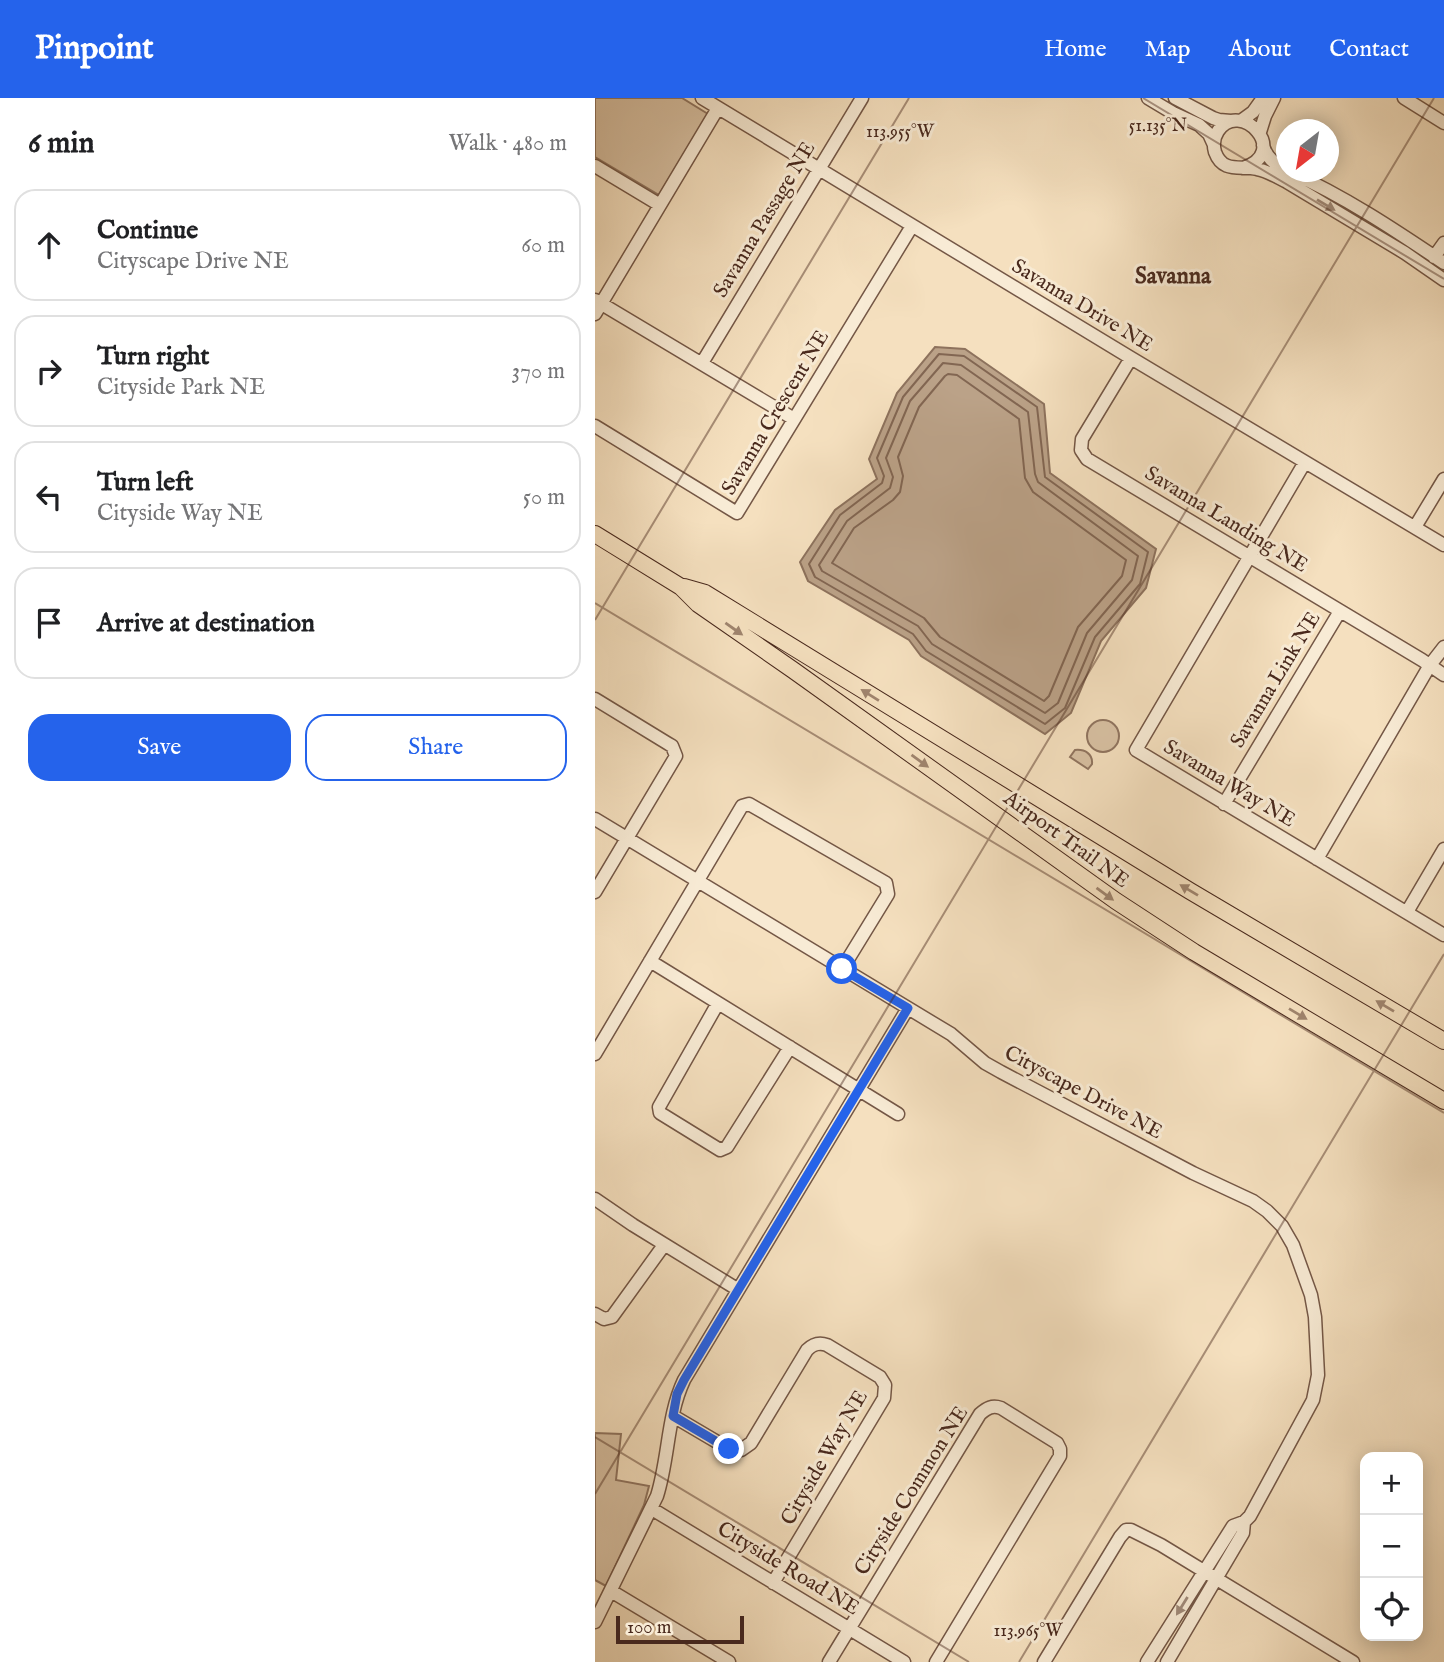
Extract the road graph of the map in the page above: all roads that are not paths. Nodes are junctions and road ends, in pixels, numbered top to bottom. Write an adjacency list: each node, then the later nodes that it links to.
1 (702, 98): 8 (street, Savanna Drive NE)
2 (862, 98): 15 (street, Savanna Passage NE)
3 (1148, 98): 12 (street)
4 (1175, 98): 9 (street)
5 (1262, 98): 9 (street)
6 (1274, 98): 11 (street)
7 (1409, 99): 10 (street)
8 (718, 108): 15 (street, Savanna Drive NE); 18 (street)
9 (1237, 120): 11 (street); 12 (street)
10 (1444, 122)
11 (1262, 139): 13 (street); 16 (street)
12 (1214, 145): 16 (street)
13 (1276, 163)
14 (595, 166): 18 (street)
15 (818, 169): 19 (street, Savanna Drive NE); 25 (street, Savanna Passage NE)
16 (1243, 169): 22 (street, one-way to 22)
17 (1310, 182): 21 (street)
18 (660, 205): 23 (street)
19 (912, 226): 24 (street, Savanna Drive NE); 26 (street, Savanna Crescent NE)
20 (1444, 243): 21 (street)
21 (1439, 260)
22 (1444, 280)
23 (597, 306): 25 (street)
24 (1131, 358): 28 (street, Savanna Drive NE); 33 (street, Savanna Landing NE)
25 (702, 363): 26 (street)
26 (794, 419): 27 (street, Savanna Crescent NE)
27 (595, 426)
28 (1305, 462): 30 (street, Savanna Drive NE); 33 (street, Savanna Way NE)
29 (1444, 479): 30 (street)
30 (1415, 527): 32 (street, Savanna Drive NE)
31 (595, 534): 34 (main road, Airport Trail NE)
32 (1444, 545)
33 (1250, 557): 35 (street, Savanna Landing NE); 40 (street, Savanna Way NE)
34 (681, 587): 53 (main road, Airport Trail NE, one-way to 34); 57 (main road, Airport Trail NE, one-way to 57)
35 (1339, 611): 37 (street, Savanna Landing NE); 40 (street, Savanna Link NE)
36 (1444, 647): 37 (street)
37 (1430, 665): 38 (street, Savanna Landing NE); 44 (street)
38 (1444, 675)
39 (595, 698): 42 (street)
40 (1224, 804): 44 (street, Savanna Way NE)
41 (595, 820): 42 (street, Cityscape Drive NE)
42 (627, 838): 45 (street, Cityscape Drive NE); 46 (street)
43 (1444, 849): 47 (street)
44 (1317, 859): 47 (street, Savanna Way NE)
45 (698, 881): 49 (street); 50 (street, Cityscape Drive NE); 50 (street)
46 (595, 892)
47 (1407, 912): 48 (street, Savanna Way NE)
48 (1444, 935)
49 (650, 961): 51 (street); 55 (street)
50 (842, 969): 52 (street, Cityscape Drive NE)
51 (718, 1003): 54 (street); 54 (street)
52 (908, 1008): 56 (street); 65 (street, Cityscape Drive NE)
53 (1444, 1041)
54 (790, 1047): 56 (street)
55 (595, 1054)
56 (859, 1089): 58 (street); 61 (street)
57 (1444, 1100)
58 (898, 1114)
59 (595, 1199): 60 (street)
60 (664, 1245): 61 (street); 62 (street)
61 (737, 1289): 63 (street)
62 (595, 1314)
63 (673, 1416): 64 (street); 68 (street, Cityside Way NE)
64 (652, 1509): 68 (street, Cityside Road NE); 69 (street)
65 (1244, 1522): 66 (street, Cityscape Drive NE); 67 (street, Cityscape Drive NE)
66 (1204, 1571): 67 (street); 76 (street); 77 (street, Cityscape Drive NE, one-way to 77)
67 (1216, 1578): 78 (street, Cityscape Drive NE); 79 (street)
68 (773, 1583): 71 (street, Cityside Road NE)
69 (611, 1591): 70 (street); 72 (street)
70 (595, 1622)
71 (850, 1630): 73 (street); 74 (street, Cityside Road NE); 75 (street, Cityside Common NE)
72 (729, 1662)
73 (829, 1662)
74 (904, 1662)
75 (936, 1662)
76 (1044, 1662)
77 (1147, 1662)
78 (1167, 1662)
79 (1353, 1662)

